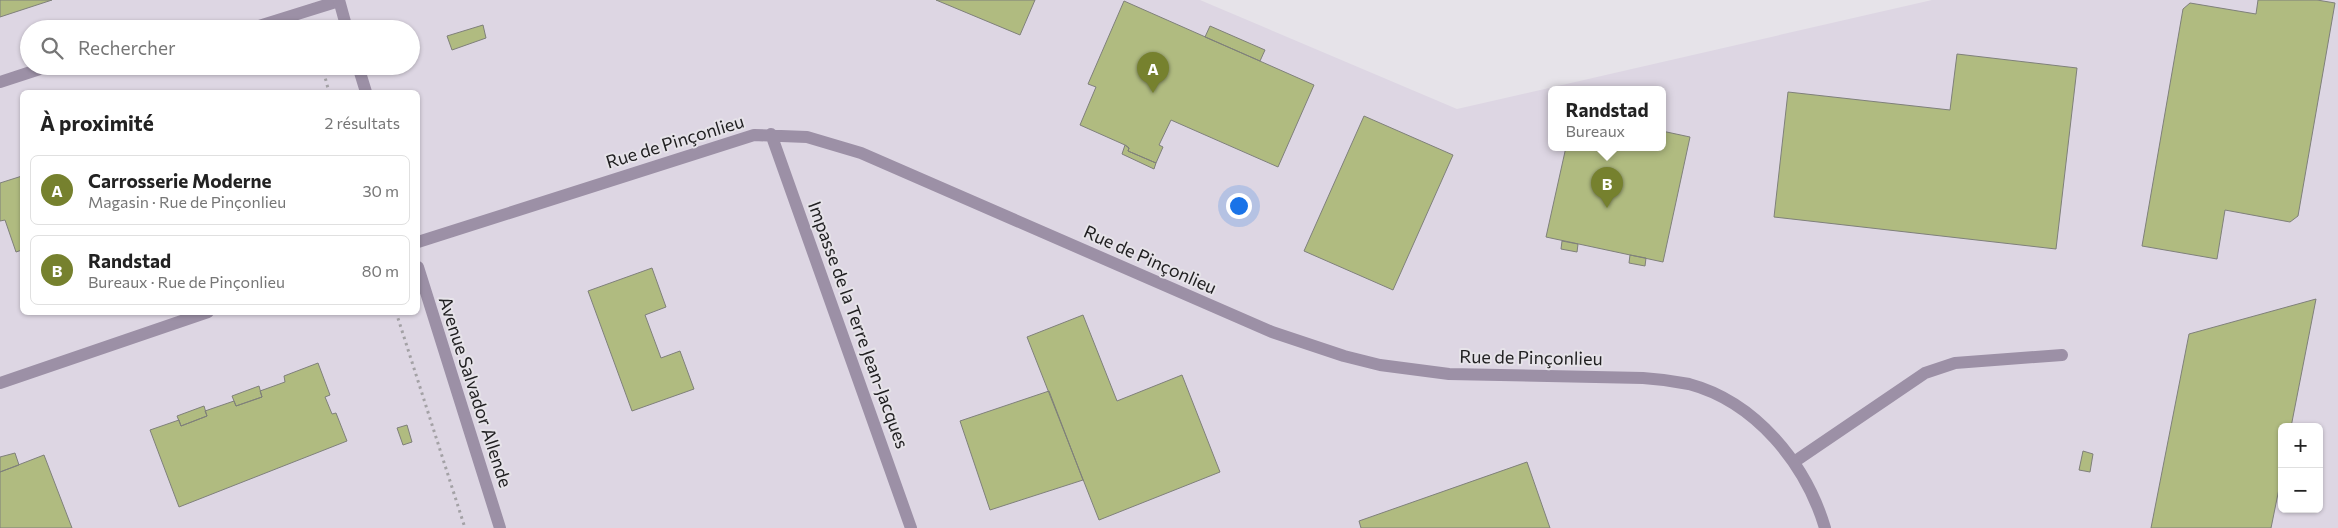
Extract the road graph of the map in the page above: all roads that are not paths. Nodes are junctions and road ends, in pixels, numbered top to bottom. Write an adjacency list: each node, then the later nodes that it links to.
1 (339, 1): 2 (street); 3 (street)
2 (278, 20)
3 (344, 20)
4 (21, 75): 6 (street)
5 (361, 75): 7 (street)
6 (0, 82)
7 (365, 90)
8 (771, 134): 9 (street, Rue de Pinçonlieu); 14 (street, Rue de Pinçonlieu); 16 (street, Impasse de la Terre Jean-Jacques)
9 (420, 241)
10 (420, 273): 15 (street, Avenue Salvador Allende)
11 (199, 315): 13 (street)
12 (2062, 354): 14 (street)
13 (0, 383)
14 (1794, 462): 17 (street, Rue de Pinçonlieu)
15 (500, 528)
16 (911, 528)
17 (1825, 528)

